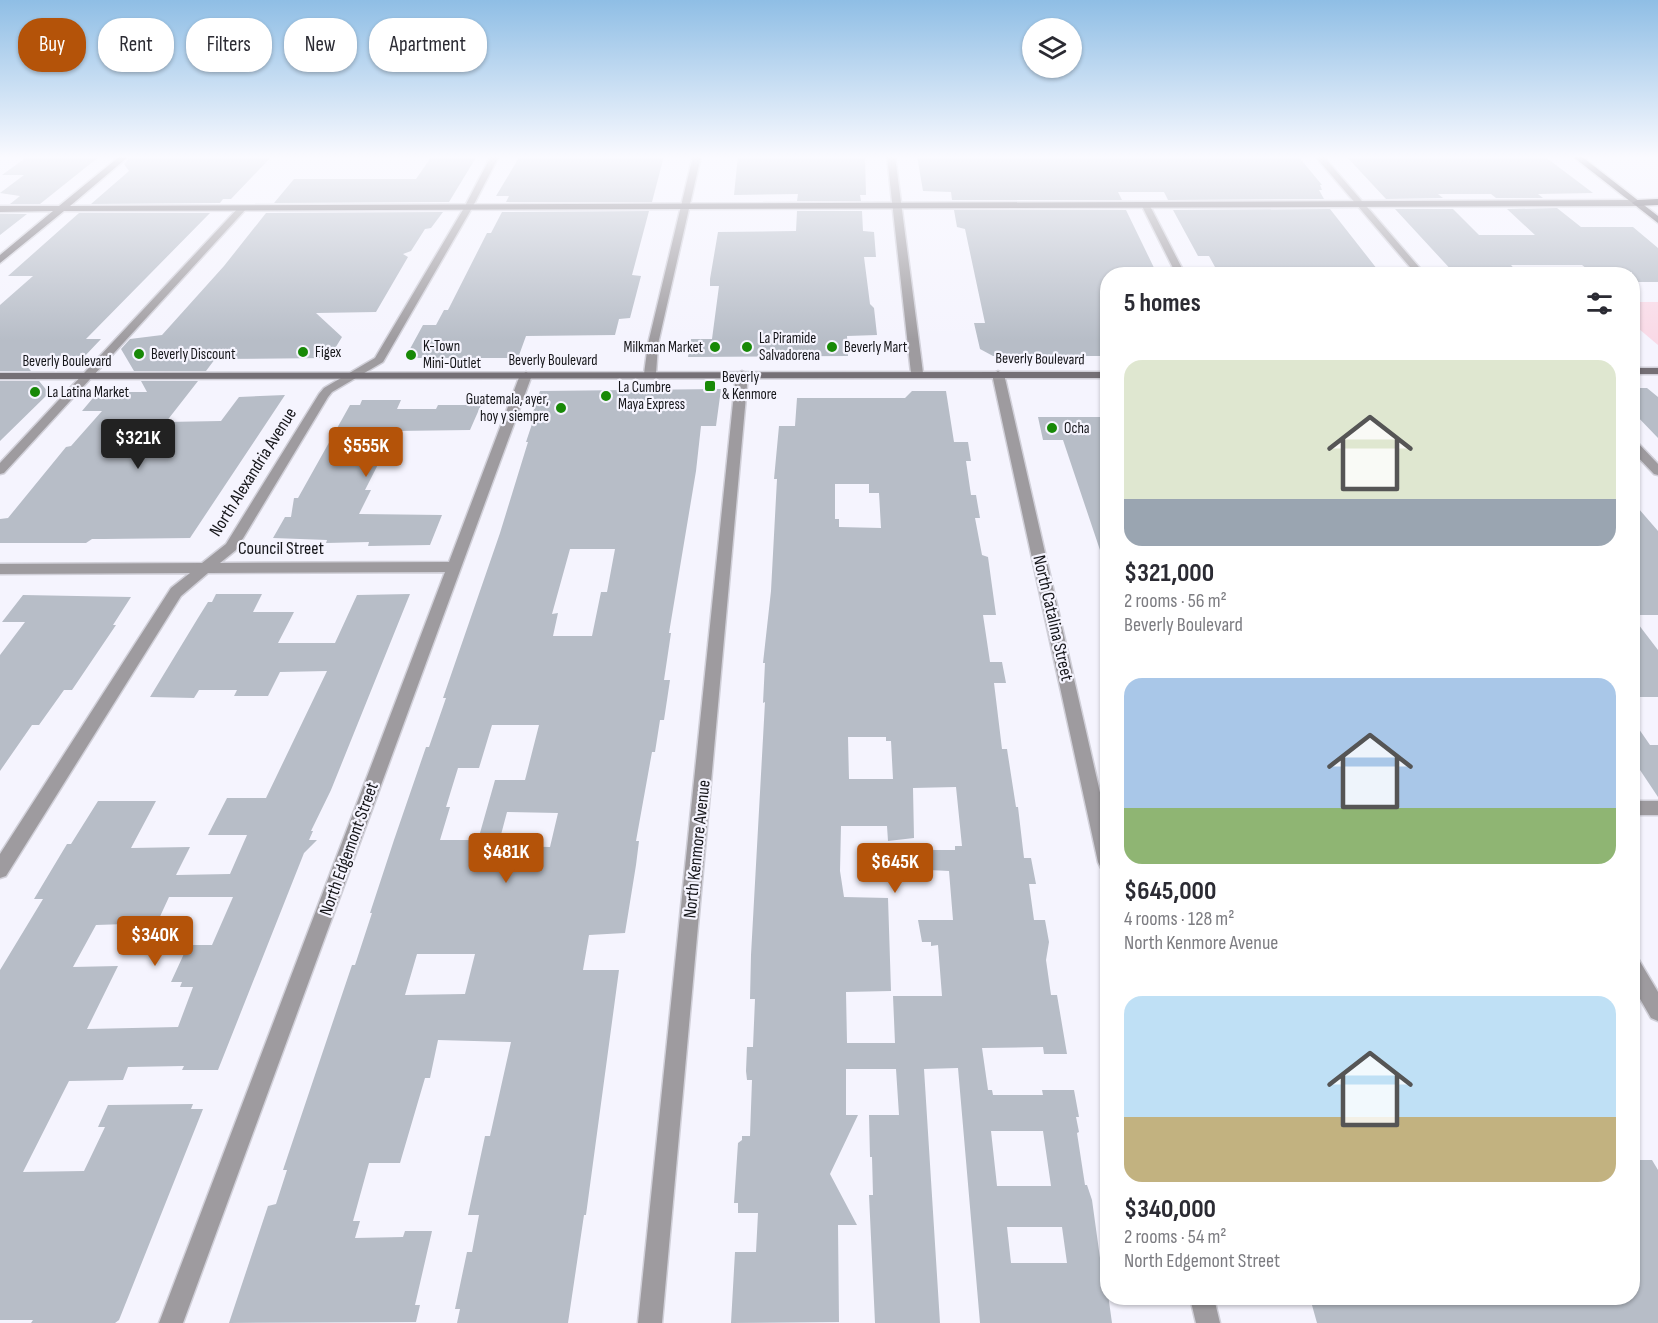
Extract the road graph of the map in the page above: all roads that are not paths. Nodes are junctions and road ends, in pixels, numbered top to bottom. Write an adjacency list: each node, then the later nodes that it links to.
1 (51, 218): 8 (street)
2 (234, 218): 21 (street)
3 (462, 218): 17 (street, North Alexandria Avenue)
4 (684, 218): 14 (street)
5 (899, 218): 13 (street)
6 (1152, 218): 9 (street)
7 (1371, 218): 10 (street)
8 (0, 260)
9 (1177, 267)
10 (1415, 267)
11 (1640, 371): 12 (street)
12 (1658, 371)
13 (917, 373): 15 (street, Beverly Boulevard); 16 (street, Beverly Boulevard)
14 (650, 374): 15 (street, Beverly Boulevard); 18 (street, Beverly Boulevard)
15 (742, 374): 36 (street, North Kenmore Avenue)
16 (998, 374): 19 (street, Beverly Boulevard); 28 (street, North Catalina Street)
17 (354, 375): 18 (street, Beverly Boulevard); 21 (street, Beverly Boulevard); 26 (street, North Alexandria Avenue)
18 (526, 375): 25 (street, North Edgemont Street)
19 (1100, 375)
20 (0, 376): 21 (street, Beverly Boulevard)
21 (86, 376): 23 (street)
22 (1640, 452): 24 (street)
23 (0, 470)
24 (1658, 471)
25 (454, 567): 26 (street, Council Street); 35 (street, North Edgemont Street)
26 (209, 568): 27 (street, Council Street); 31 (street, North Alexandria Avenue)
27 (0, 569)
28 (1100, 805)
29 (1640, 808): 30 (street)
30 (1658, 808)
31 (0, 870)
32 (1640, 980): 33 (street)
33 (1658, 1011)
34 (1204, 1305): 37 (street)
35 (171, 1323)
36 (650, 1323)
37 (1208, 1323)

